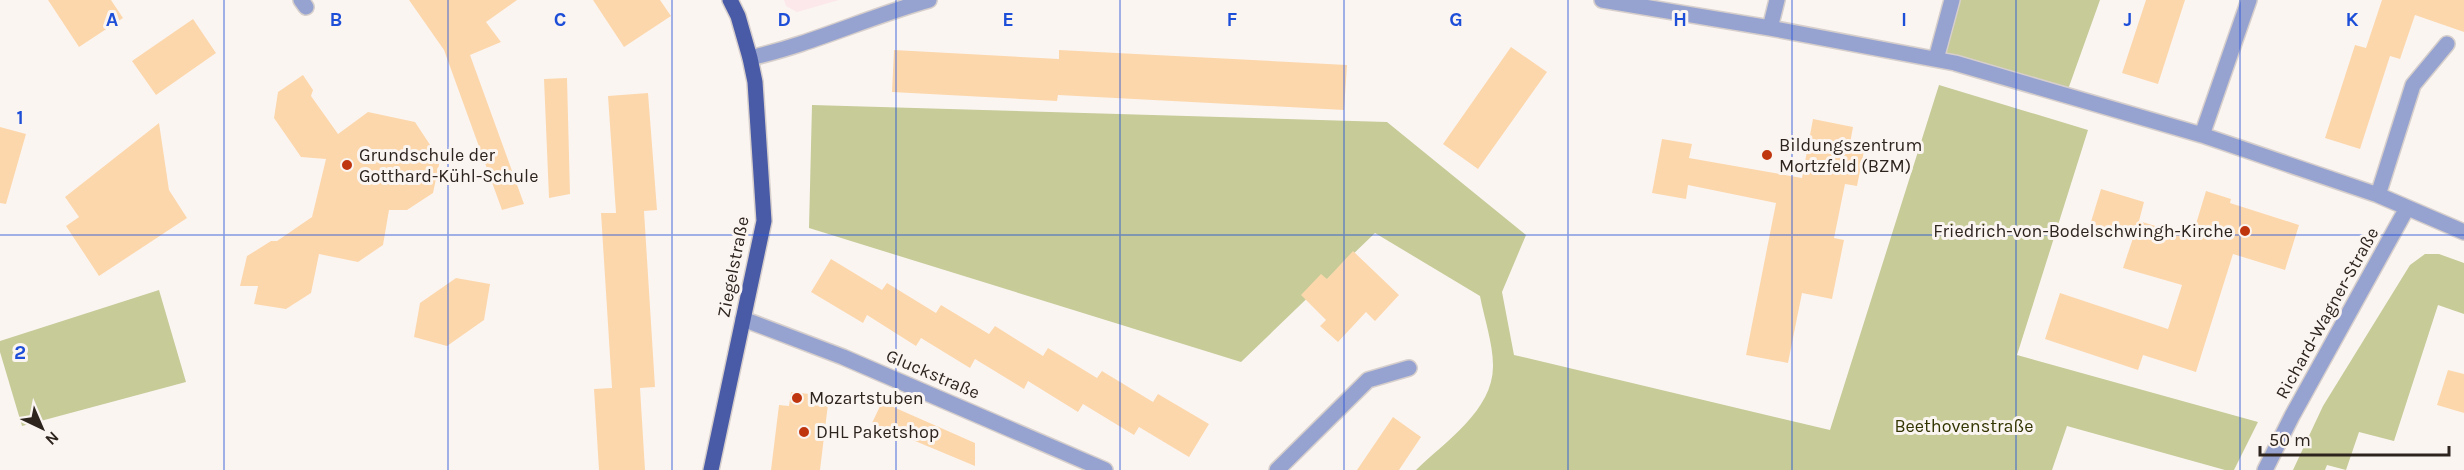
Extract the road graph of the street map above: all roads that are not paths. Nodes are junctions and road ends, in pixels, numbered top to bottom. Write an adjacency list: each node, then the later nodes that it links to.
1 (730, 0): 10 (main road, Ziegelstraße)
2 (929, 0): 10 (street)
3 (1602, 0): 7 (street)
4 (1778, 0): 8 (street)
5 (1952, 0): 11 (street)
6 (2249, 0): 12 (street)
7 (1642, 3): 8 (street)
8 (1770, 28): 11 (street)
9 (2447, 44): 13 (street)
10 (750, 58): 16 (main road, Ziegelstraße)
11 (1936, 59): 12 (street)
12 (2202, 135): 13 (street)
13 (2378, 195): 14 (street)
14 (2407, 208): 15 (street); 21 (street, Richard-Wagner-Straße)
15 (2464, 232)
16 (743, 319): 18 (main road, Ziegelstraße); 19 (street, Gluckstraße)
17 (1409, 368): 20 (street)
18 (711, 470)
19 (1105, 470)
20 (1277, 470)
21 (2265, 470)

